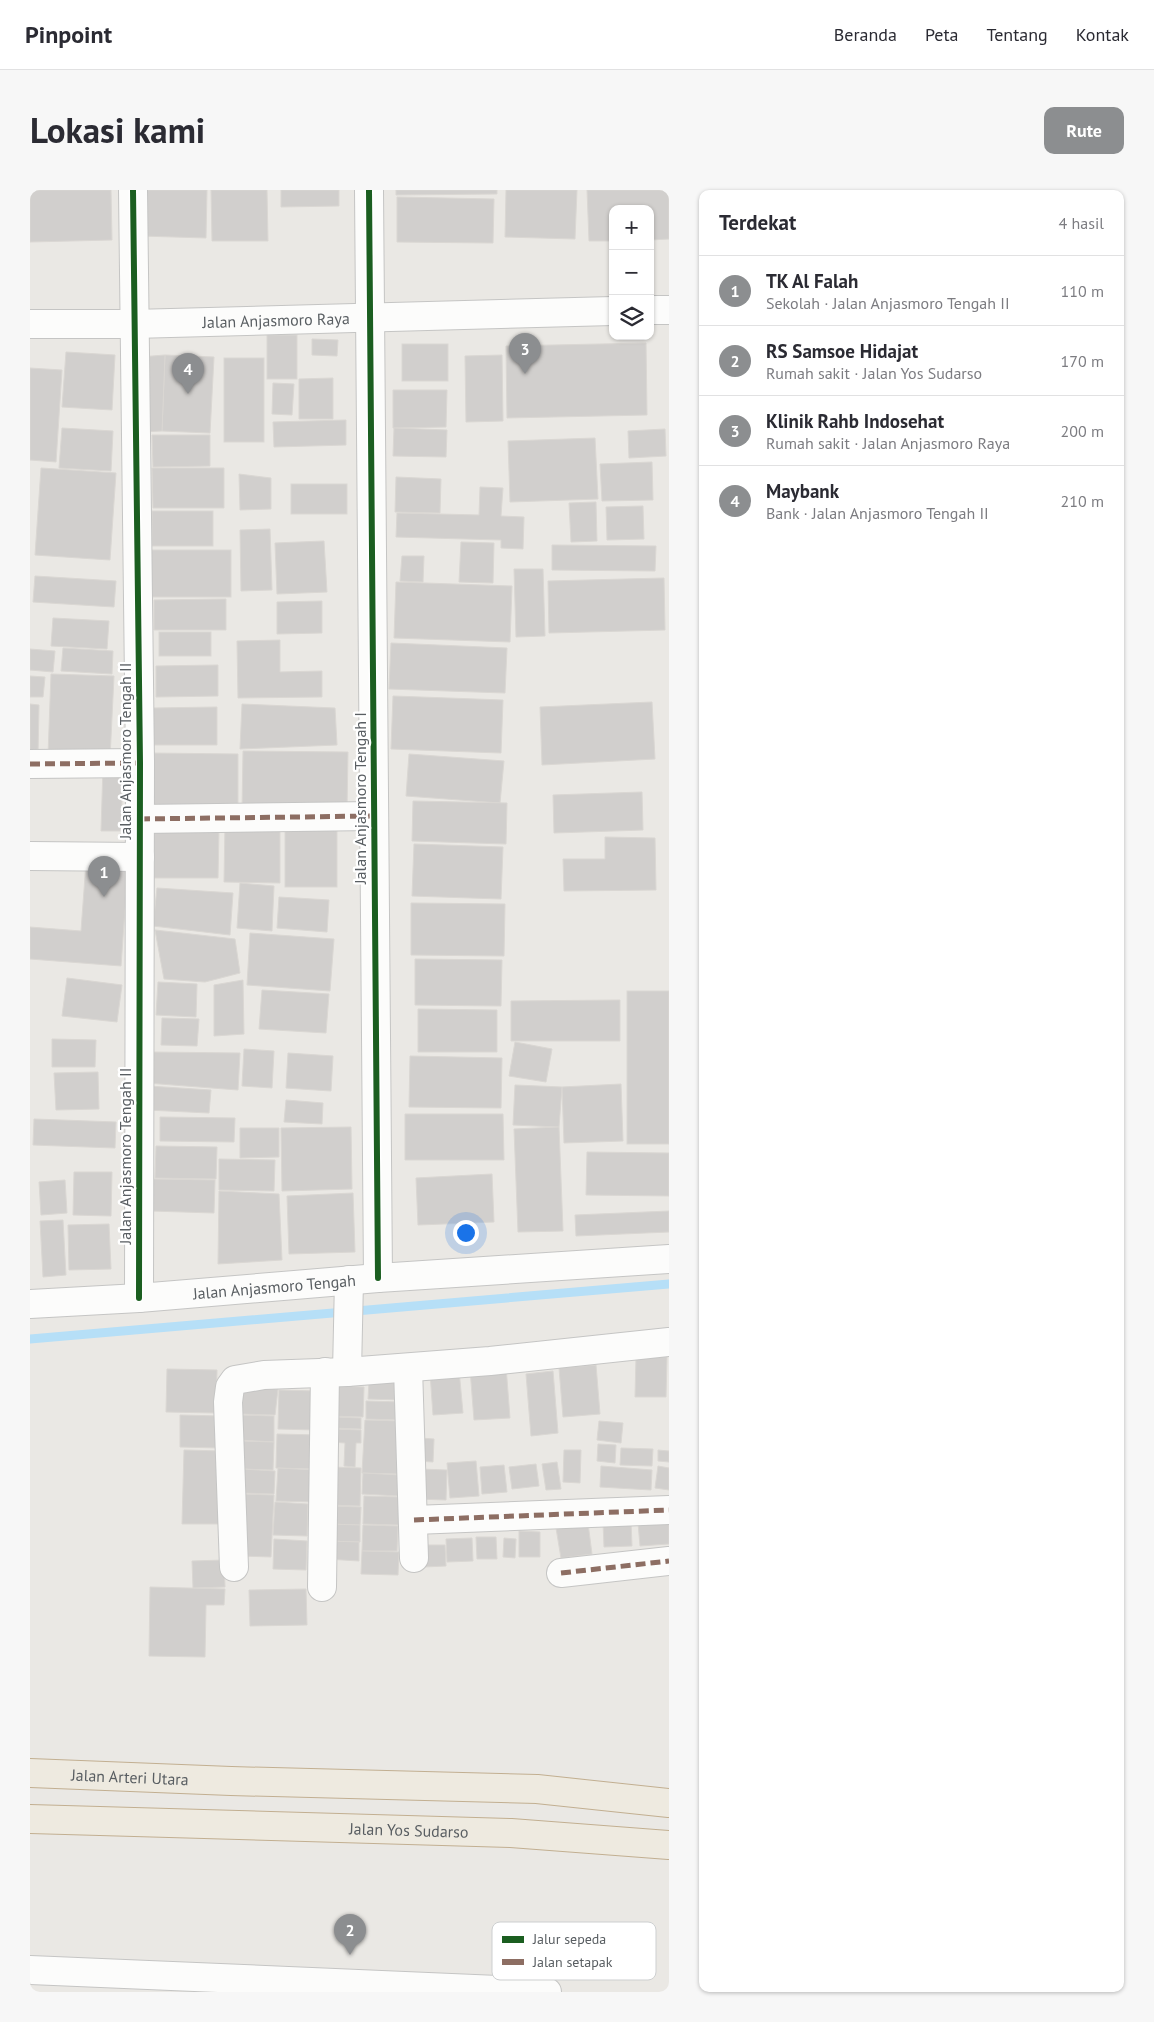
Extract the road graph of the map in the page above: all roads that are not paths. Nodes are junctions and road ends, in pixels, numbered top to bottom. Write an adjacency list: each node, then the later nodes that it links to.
1 (133, 190): 8 (street, Jalan Anjasmoro Tengah II)
2 (369, 190): 6 (street, Jalan Anjasmoro Tengah I)
3 (654, 310): 4 (street)
4 (669, 310)
5 (609, 311): 6 (street, Jalan Anjasmoro Raya)
6 (370, 318): 8 (street, Jalan Anjasmoro Raya); 11 (street, Jalan Anjasmoro Tengah I)
7 (30, 324): 8 (street, Jalan Anjasmoro Raya)
8 (133, 324): 9 (street, Jalan Anjasmoro Tengah II)
9 (140, 763): 10 (street); 12 (street, Jalan Anjasmoro Tengah II)
10 (30, 764)
11 (374, 816): 12 (street); 16 (street, Jalan Anjasmoro Tengah I)
12 (140, 819): 14 (street, Jalan Anjasmoro Tengah II)
13 (30, 856): 14 (street)
14 (140, 857): 18 (street, Jalan Anjasmoro Tengah II)
15 (669, 1259): 16 (street, Jalan Anjasmoro Tengah)
16 (378, 1278): 17 (street, Jalan Anjasmoro Tengah)
17 (349, 1280): 18 (street, Jalan Anjasmoro Tengah); 22 (street)
18 (139, 1298): 19 (street, Jalan Anjasmoro Tengah)
19 (30, 1304)
20 (669, 1342): 21 (street)
21 (408, 1368): 22 (street); 24 (street)
22 (336, 1372): 27 (street); 29 (street)
23 (669, 1510): 24 (street)
24 (414, 1520): 25 (street)
25 (414, 1558)
26 (669, 1561): 28 (street)
27 (234, 1567)
28 (561, 1573)
29 (322, 1587)
30 (30, 1773): 31 (highway, Jalan Arteri Utara)
31 (669, 1803)
32 (30, 1818): 33 (highway, Jalan Yos Sudarso)
33 (669, 1845)
34 (30, 1970): 35 (street)
35 (206, 1985): 36 (street)
36 (314, 1987): 37 (street)
37 (547, 1992)

